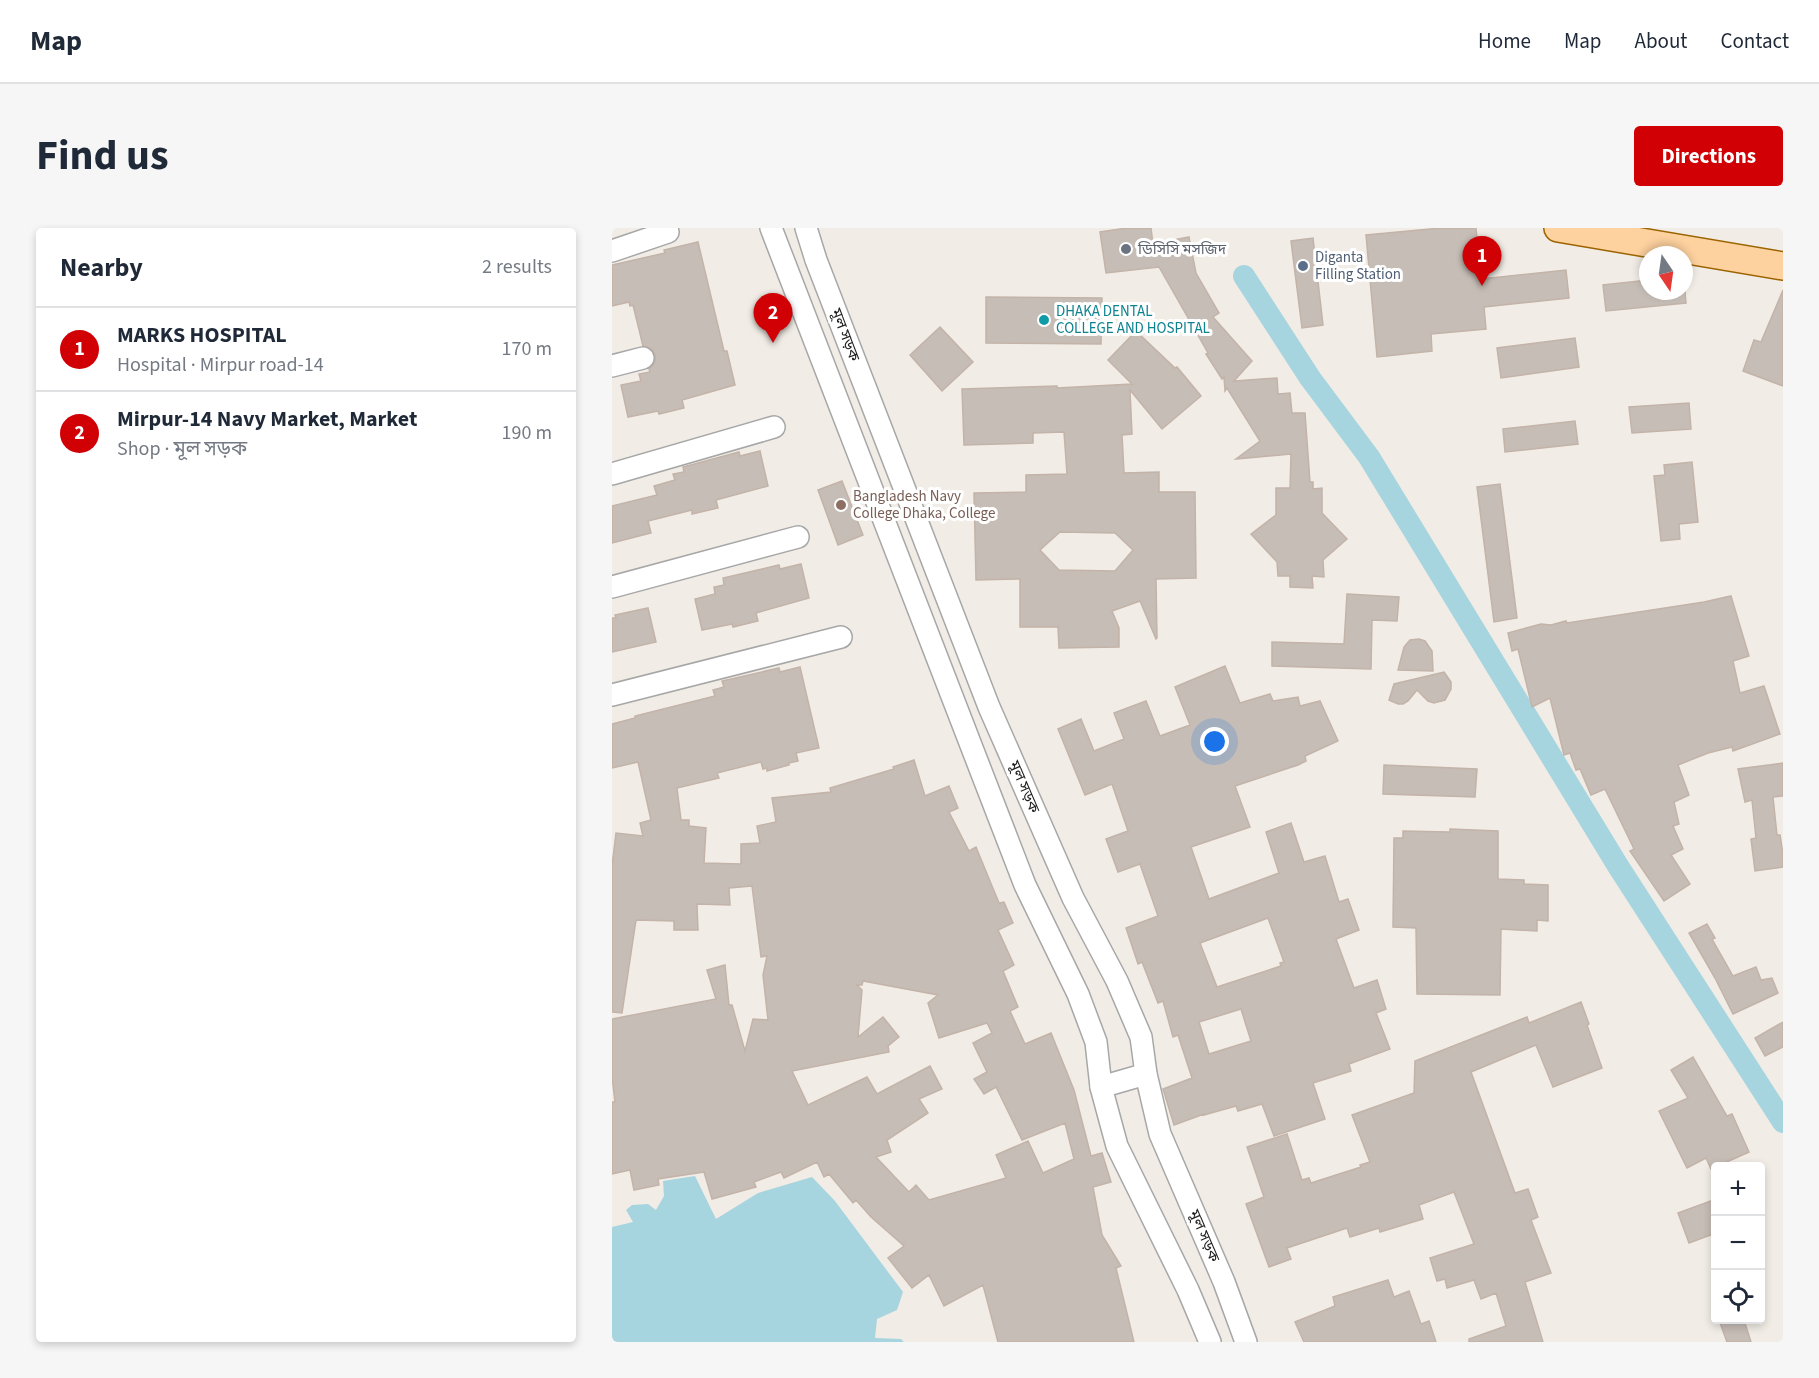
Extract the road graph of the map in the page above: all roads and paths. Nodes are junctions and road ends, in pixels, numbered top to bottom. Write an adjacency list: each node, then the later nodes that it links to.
1 (771, 228): 16 (street, মূল সড়ক)
2 (806, 228): 15 (street, মূল সড়ক)
3 (1558, 228): 6 (main road)
4 (662, 234): 5 (street)
5 (618, 249)
6 (1783, 266)
7 (638, 359): 8 (street)
8 (612, 366)
9 (774, 427): 10 (street)
10 (612, 474)
11 (793, 538): 12 (street)
12 (612, 587)
13 (840, 637): 14 (street)
14 (612, 695)
15 (1146, 1074): 16 (street); 18 (street, মূল সড়ক)
16 (1101, 1087): 17 (street, মূল সড়ক)
17 (1210, 1342)
18 (1245, 1342)

